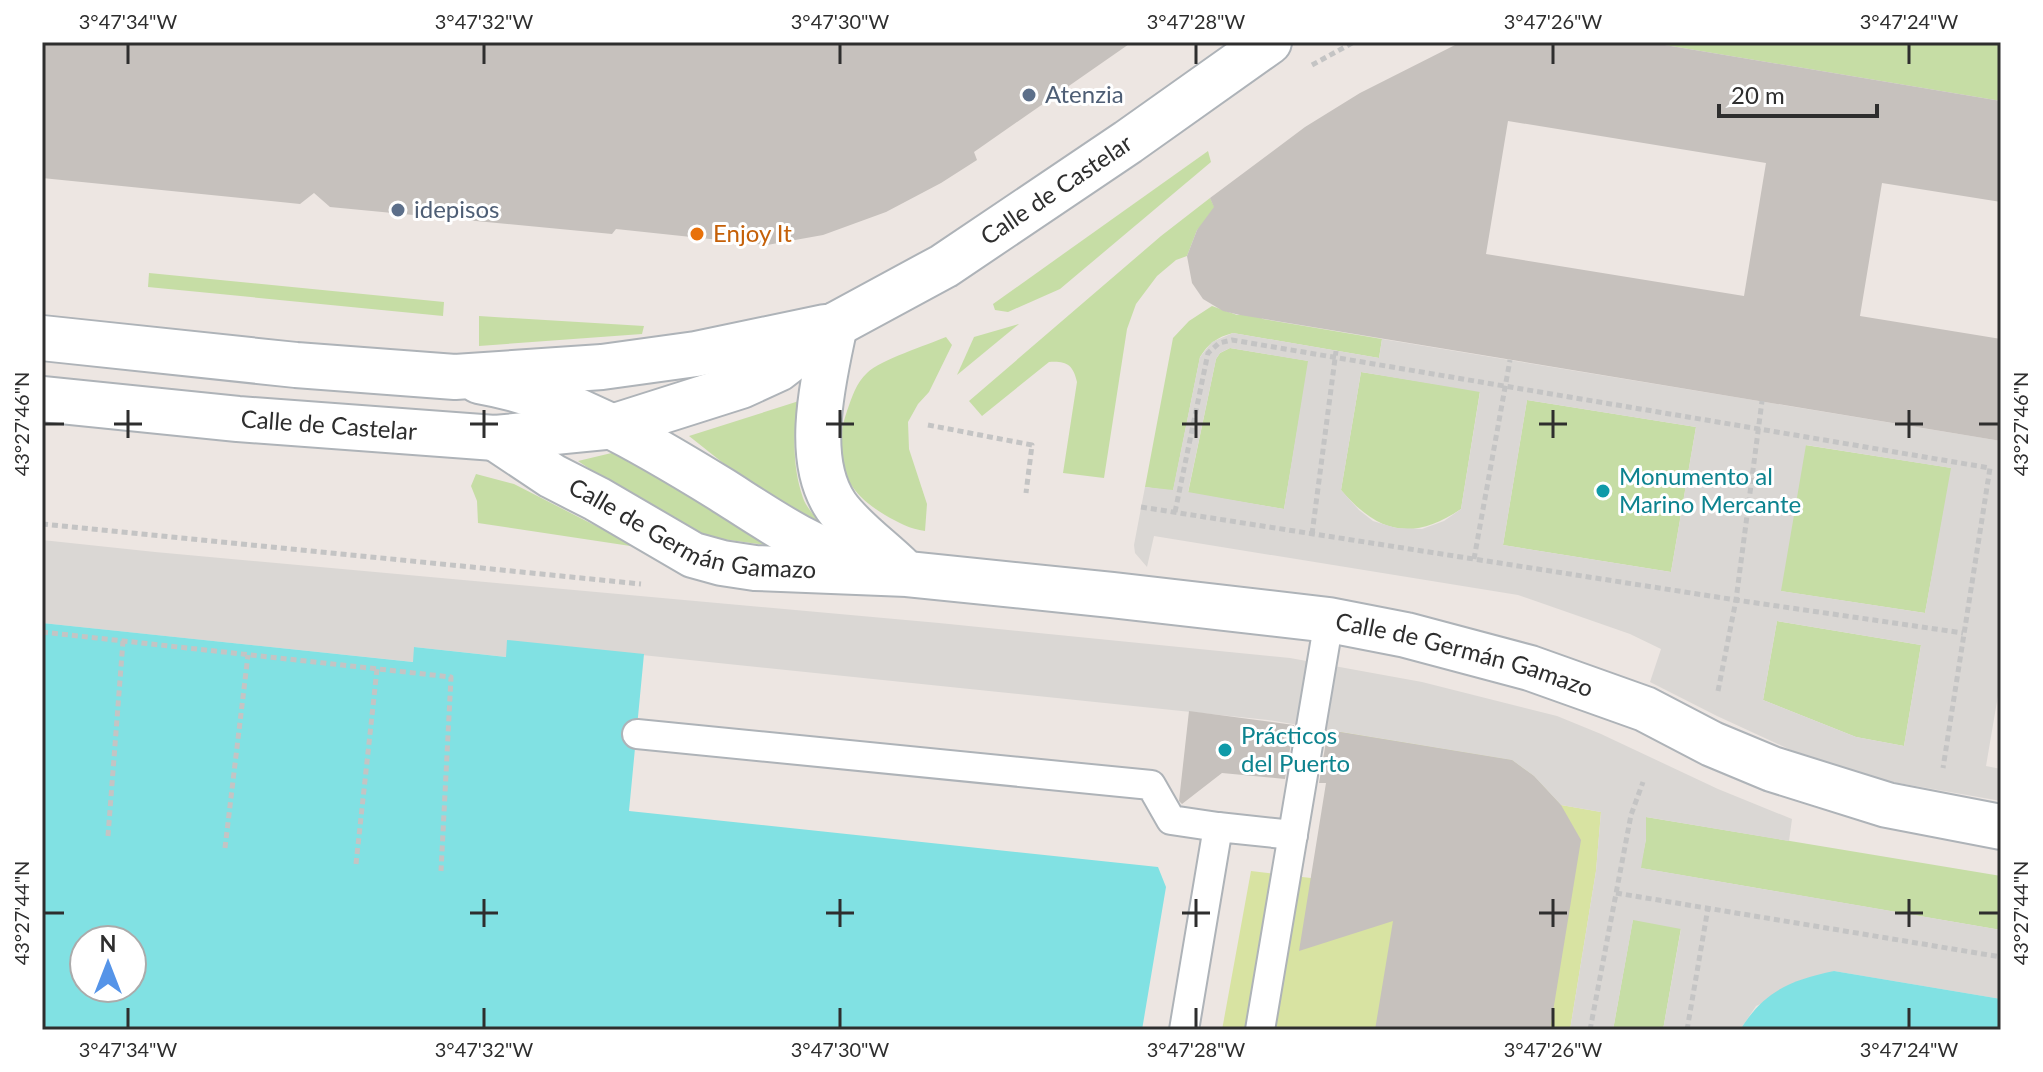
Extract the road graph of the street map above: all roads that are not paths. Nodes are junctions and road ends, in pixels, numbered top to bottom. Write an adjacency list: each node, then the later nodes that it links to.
1 (1269, 42): 2 (street, Calle de Castelar)
2 (835, 325): 4 (street, Calle de Castelar); 6 (street, Calle de Castelar); 8 (street)
3 (42, 338): 4 (street, Calle de Castelar)
4 (455, 377): 6 (street, Calle de Castelar)
5 (42, 399): 7 (street, Calle de Castelar)
6 (615, 426): 7 (street, Calle de Castelar); 8 (street, Calle de Germán Gamazo)
7 (495, 438): 8 (street, Calle de Germán Gamazo)
8 (907, 574): 9 (street, Calle de Germán Gamazo)
9 (1329, 620): 12 (street, Calle de Germán Gamazo); 13 (lane)
10 (637, 734): 11 (lane)
11 (1218, 827): 13 (lane); 14 (lane)
12 (2001, 827)
13 (1293, 835): 15 (lane)
14 (1184, 1030)
15 (1260, 1030)

